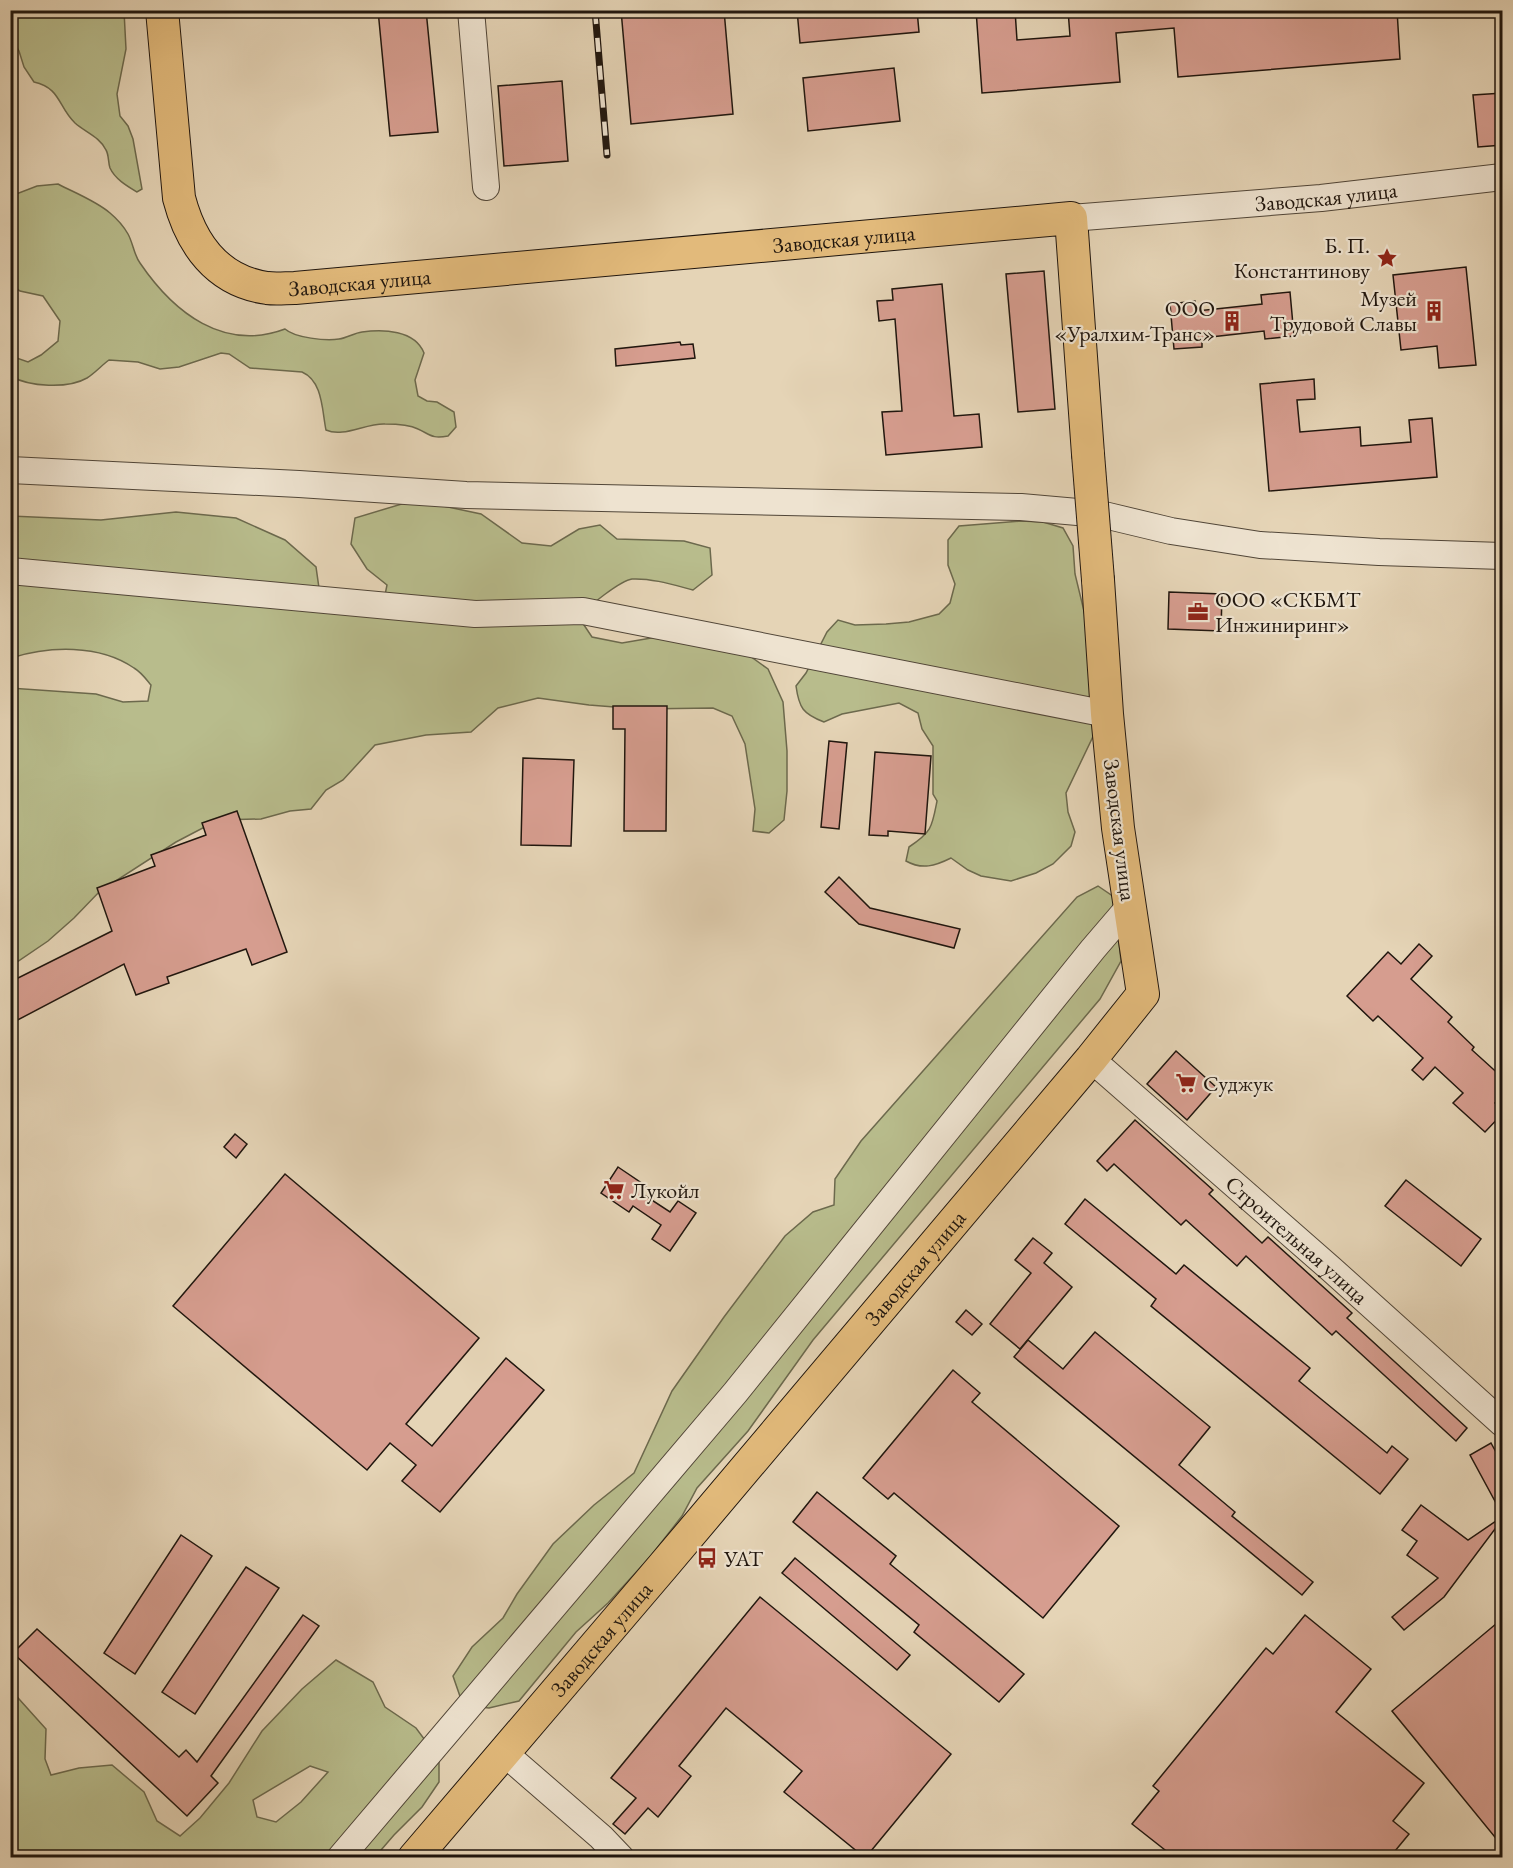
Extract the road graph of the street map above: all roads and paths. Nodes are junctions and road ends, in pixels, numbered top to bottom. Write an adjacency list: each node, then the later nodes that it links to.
1 (162, 10): 5 (main road, Заводская улица)
2 (471, 10): 4 (street)
3 (1503, 177): 5 (street, Заводская улица)
4 (486, 187)
5 (1071, 218): 13 (main road, Заводская улица, bridge)
6 (10, 456): 7 (street)
7 (93, 460): 9 (street); 10 (street)
8 (10, 470): 10 (street)
9 (451, 476)
10 (299, 484): 11 (street)
11 (1503, 556)
12 (10, 571): 13 (street)
13 (1107, 714): 14 (main road, Заводская улица)
14 (1129, 907): 15 (main road, Заводская улица); 18 (street)
15 (1091, 1059): 16 (street, Строительная улица); 17 (main road, Заводская улица)
16 (1503, 1423)
17 (504, 1752): 19 (main road, Заводская улица); 20 (street)
18 (340, 1857)
19 (414, 1857)
20 (621, 1857)

